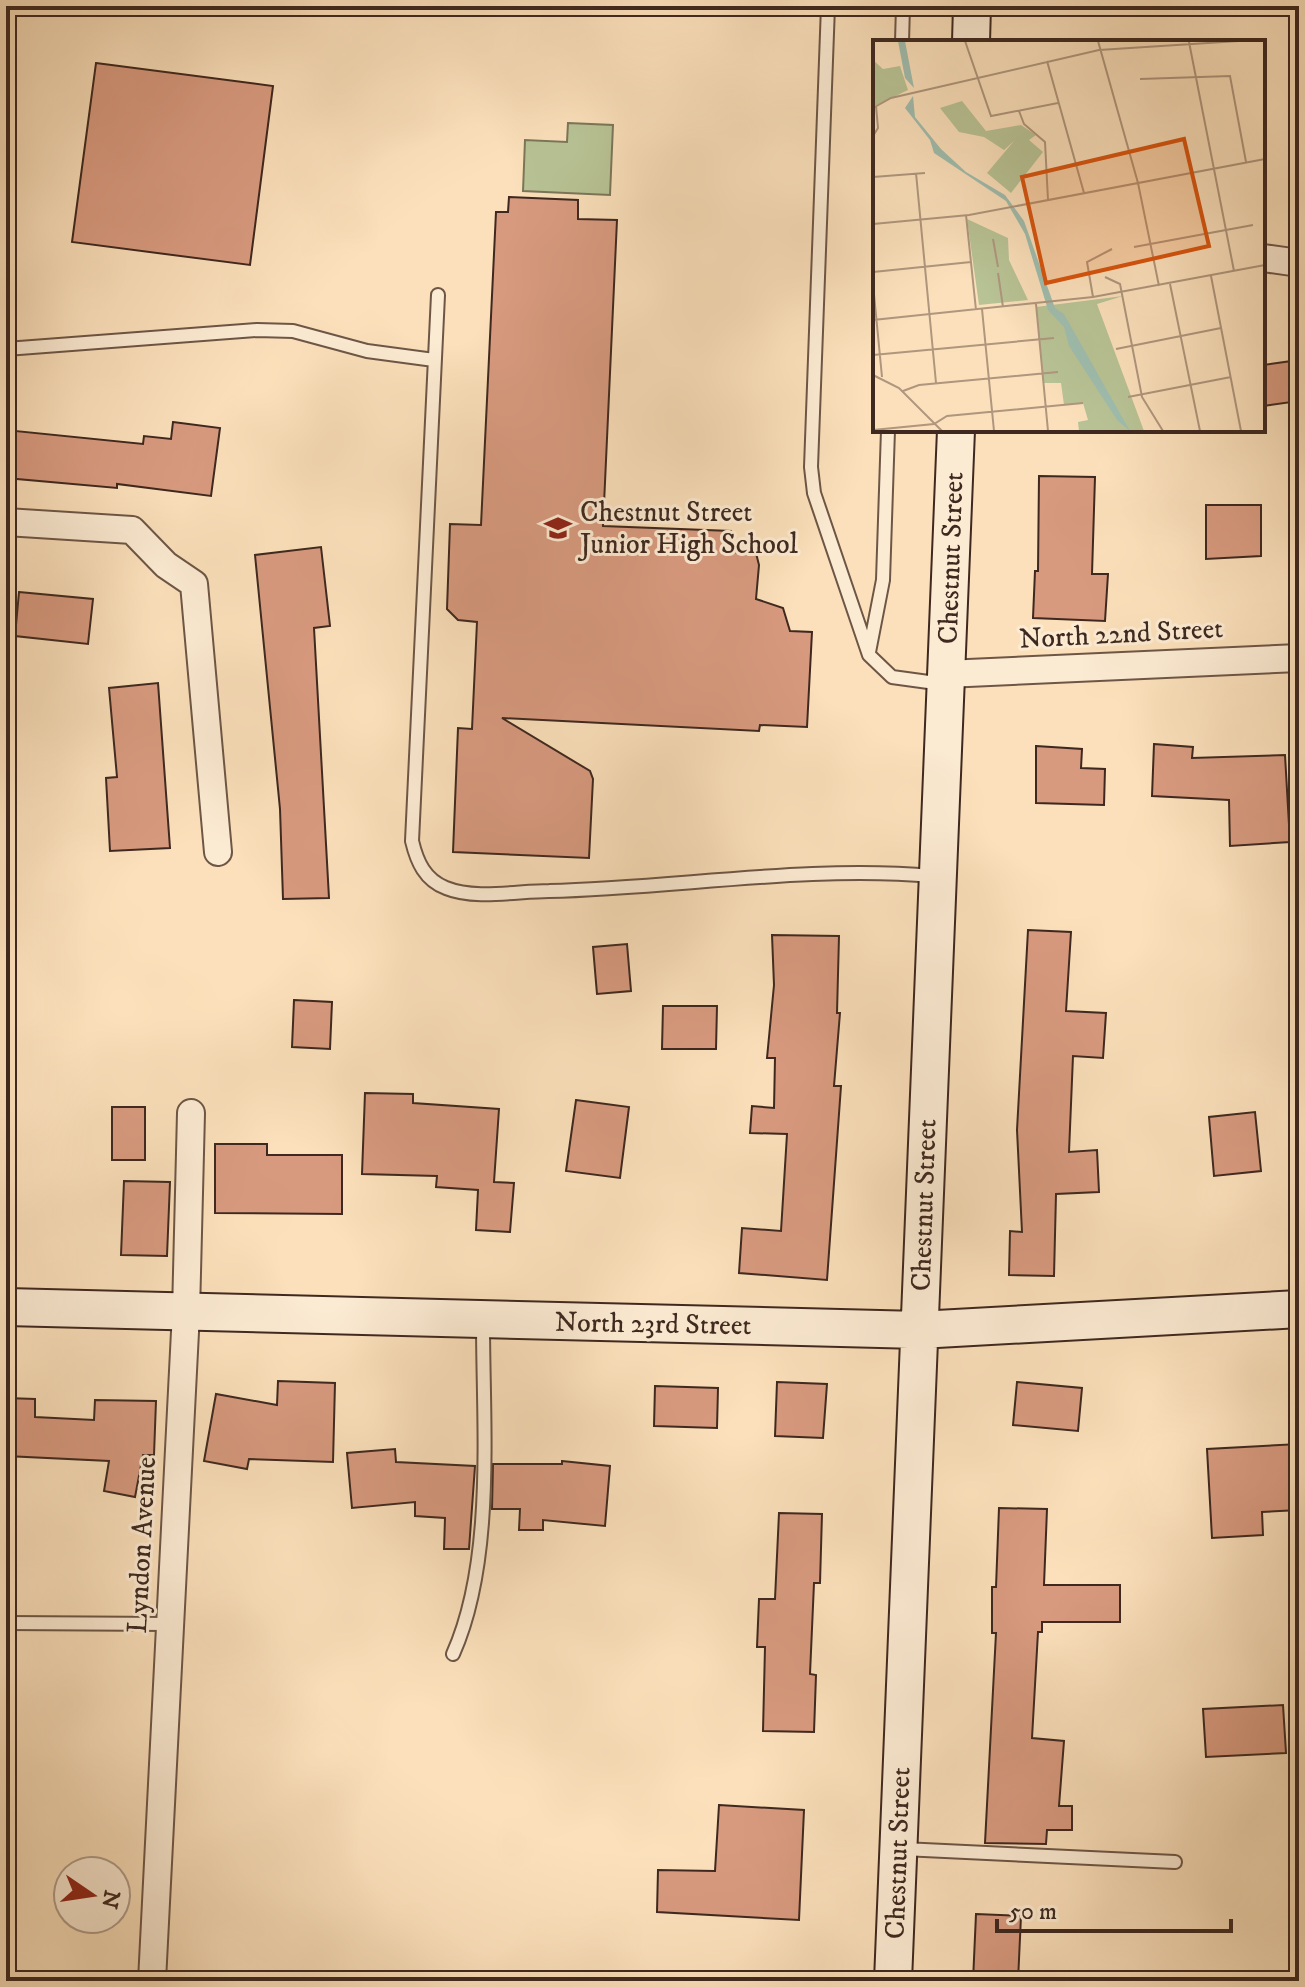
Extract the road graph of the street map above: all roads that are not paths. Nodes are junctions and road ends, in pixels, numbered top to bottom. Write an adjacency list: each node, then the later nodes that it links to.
1 (828, 6): 14 (lane)
2 (903, 6): 4 (lane)
3 (972, 6): 5 (street)
4 (902, 40)
5 (971, 40)
6 (1265, 258): 7 (street)
7 (1299, 263)
8 (438, 295): 10 (lane)
9 (6, 349): 10 (lane)
10 (434, 360): 18 (lane)
11 (888, 432): 14 (lane)
12 (956, 432): 16 (street, Chestnut Street)
13 (6, 522): 17 (street)
14 (869, 655): 16 (lane)
15 (1299, 658): 16 (street, North 22nd Street)
16 (946, 679): 18 (street, Chestnut Street)
17 (218, 852)
18 (938, 876): 24 (street, Chestnut Street)
19 (191, 1113): 22 (street, Lyndon Avenue)
20 (6, 1307): 22 (street, North 23rd Street)
21 (1299, 1309): 24 (street, North 23rd Street)
22 (186, 1312): 23 (street, North 23rd Street); 26 (street, Lyndon Avenue)
23 (483, 1320): 24 (street, North 23rd Street); 27 (lane)
24 (919, 1330): 28 (street, Chestnut Street)
25 (6, 1623): 26 (lane)
26 (170, 1624): 30 (street, Lyndon Avenue)
27 (453, 1654)
28 (898, 1849): 29 (lane); 31 (street, Chestnut Street)
29 (1175, 1862)
30 (152, 1981)
31 (893, 1981)

